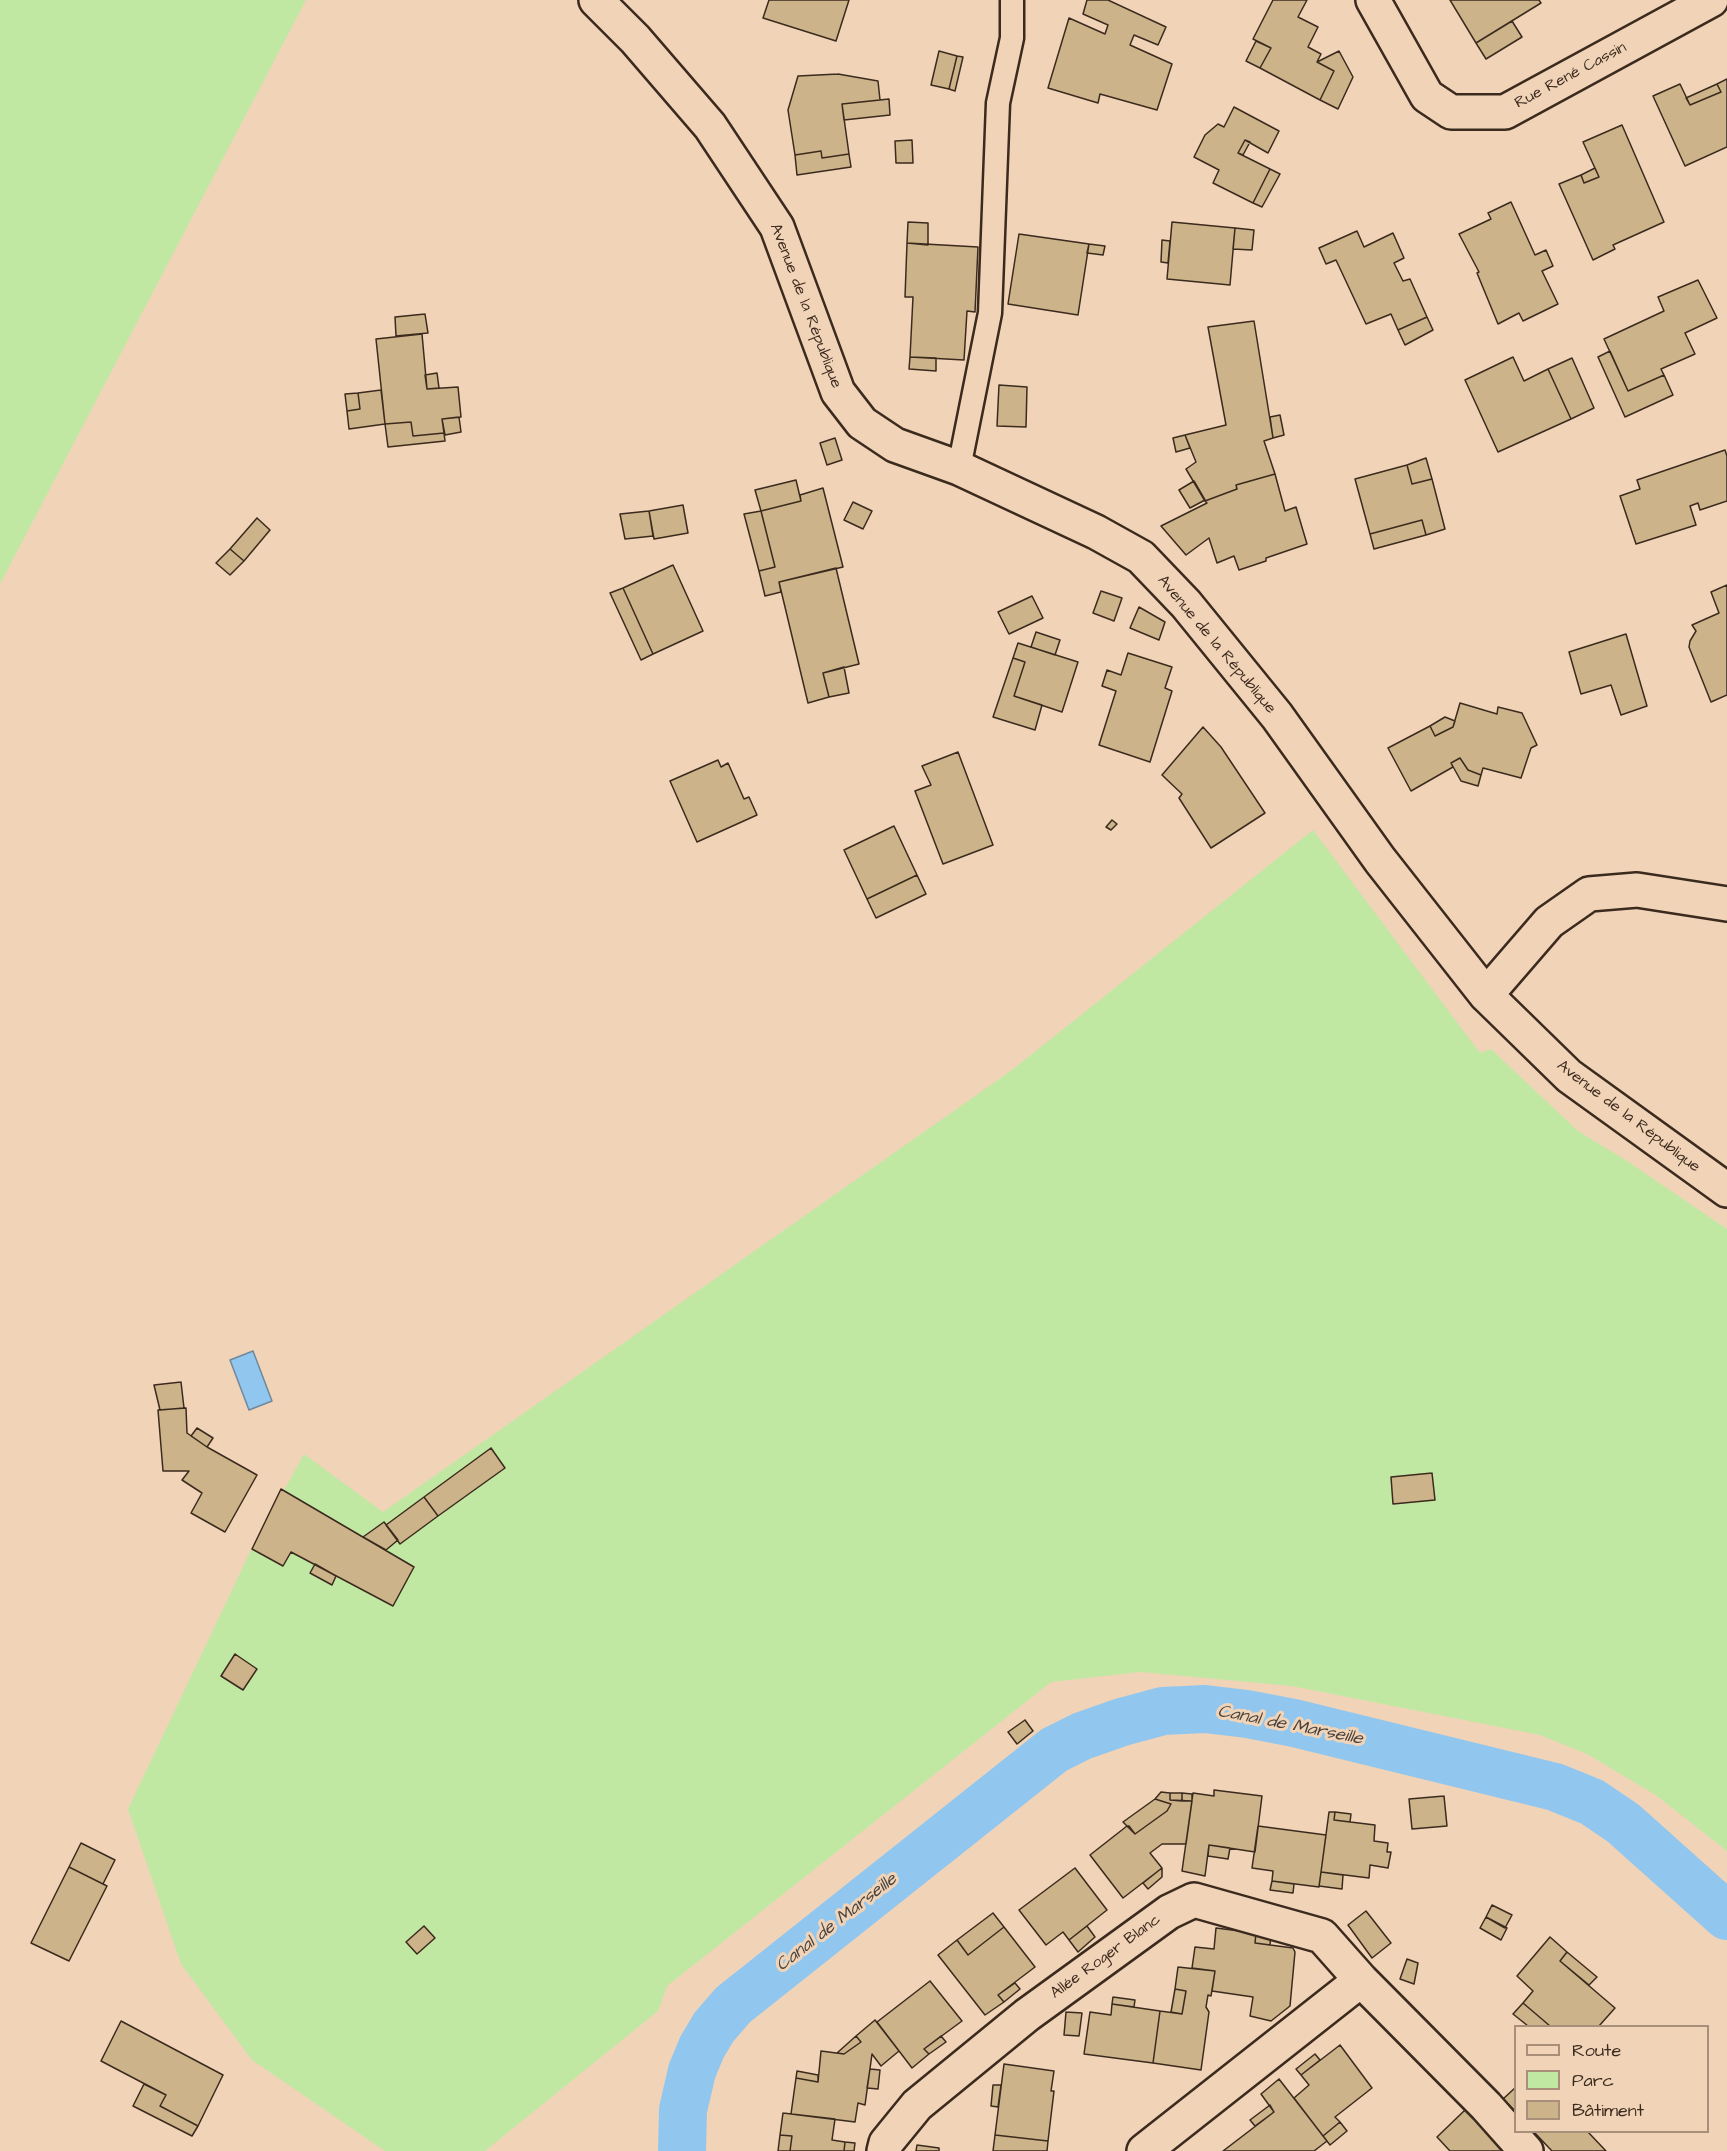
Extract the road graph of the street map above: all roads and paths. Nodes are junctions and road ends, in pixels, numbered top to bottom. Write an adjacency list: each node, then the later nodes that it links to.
1 (596, 0): 5 (street, Avenue de la République)
2 (1012, 0): 5 (lane)
3 (1373, 0): 4 (street, Rue René Cassin)
4 (1711, 0)
5 (959, 468): 7 (street, Avenue de la République)
6 (1727, 904): 7 (street)
7 (1486, 995): 8 (street, Avenue de la République)
8 (1727, 1190)
9 (1361, 1980): 10 (street, Allée Roger Blanc); 11 (street); 12 (street, Allée Roger Blanc)
10 (884, 2151)
11 (1144, 2151)
12 (1526, 2151)

